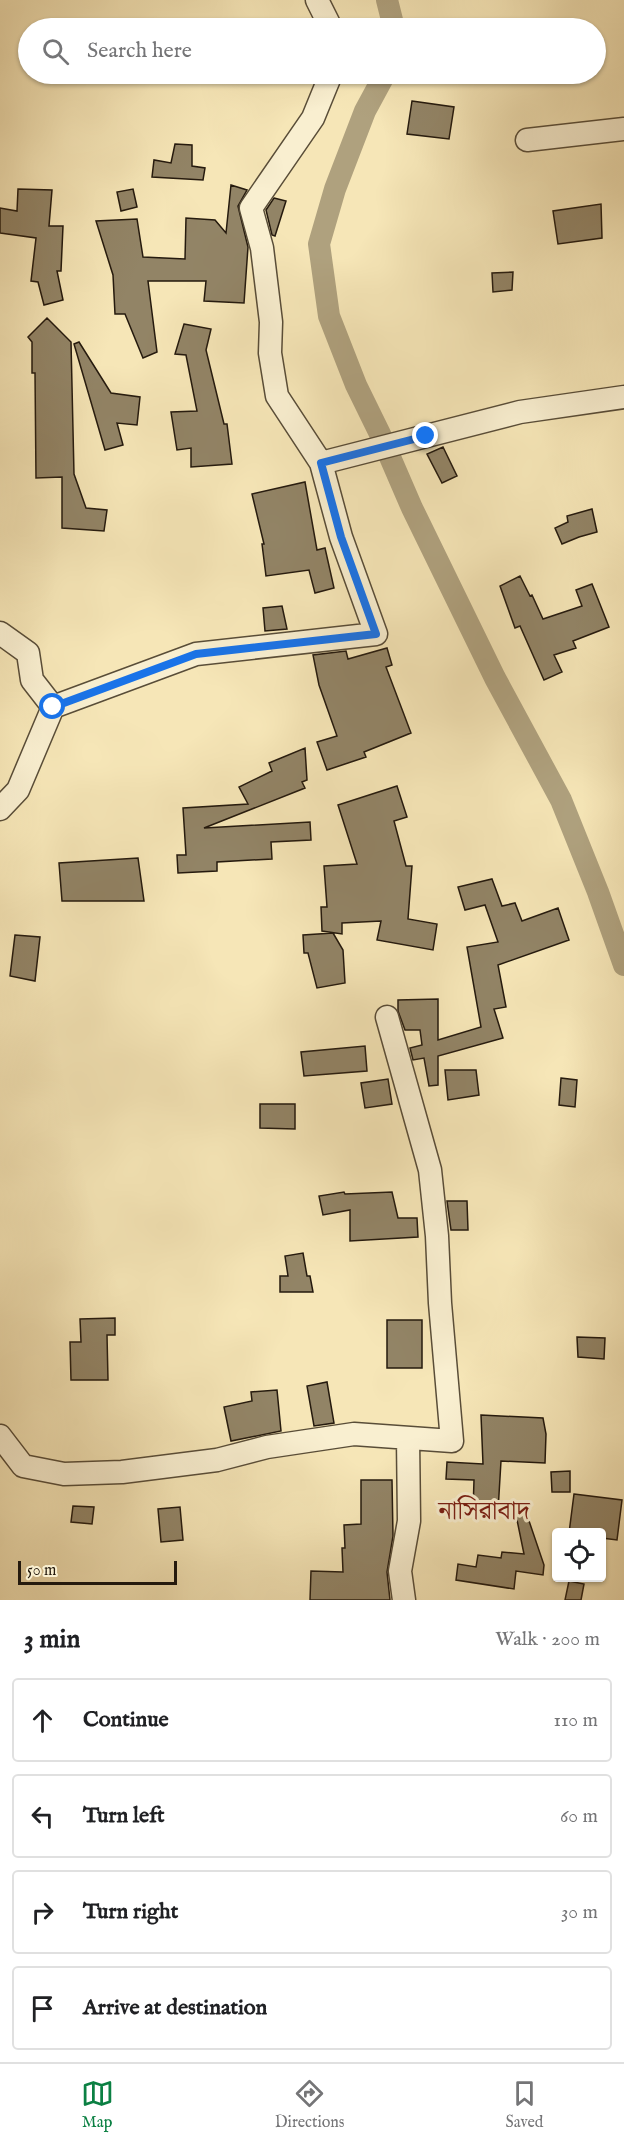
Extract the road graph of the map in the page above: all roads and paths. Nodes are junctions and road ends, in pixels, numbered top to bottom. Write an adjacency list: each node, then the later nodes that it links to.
1 (317, 0): 2 (street)
2 (326, 18)
3 (327, 84): 7 (street)
4 (624, 129): 5 (street)
5 (527, 140)
6 (624, 397): 7 (street)
7 (321, 463): 9 (street)
8 (0, 633): 9 (street)
9 (53, 707): 10 (street)
10 (0, 809)
11 (387, 1017): 13 (street)
12 (0, 1436): 13 (street)
13 (408, 1438): 14 (street)
14 (404, 1600)

